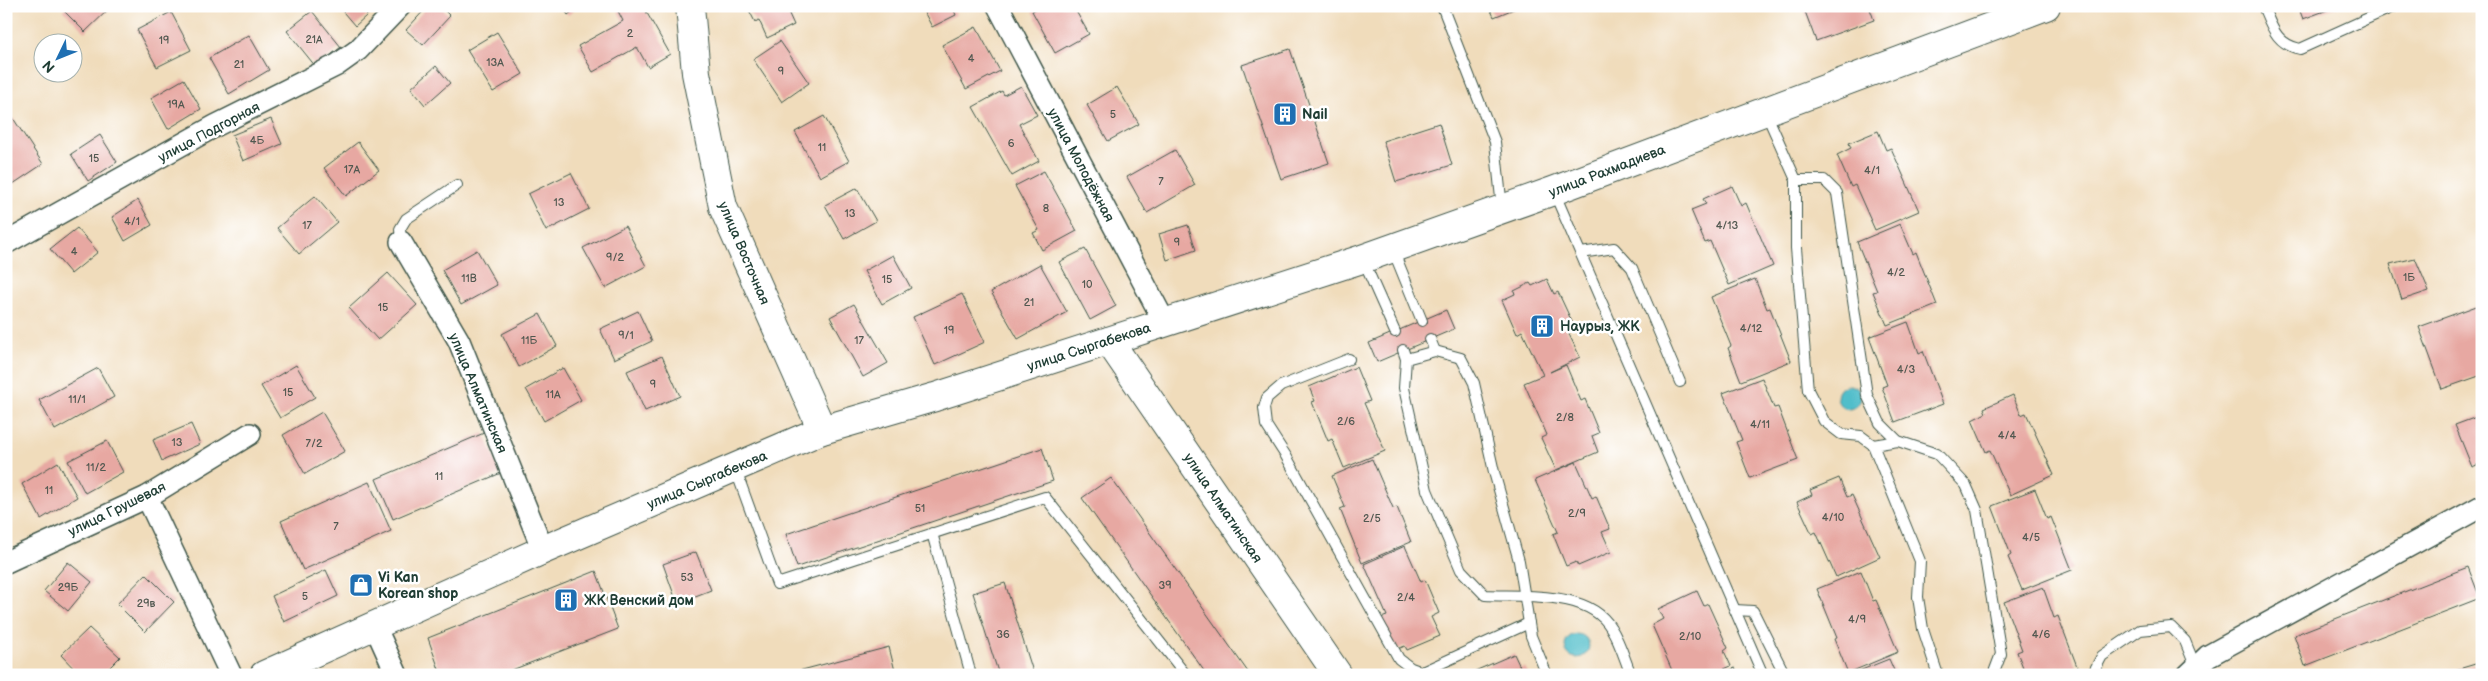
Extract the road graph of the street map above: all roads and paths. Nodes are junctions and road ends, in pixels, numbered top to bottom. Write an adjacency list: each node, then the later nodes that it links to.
1 (400, 6): 14 (street, улица Подгорная)
2 (690, 6): 26 (street, улица Восточная)
3 (998, 6): 19 (street, улица Молодёжная)
4 (1442, 6): 12 (lane)
5 (2046, 6): 8 (street, улица Рахмадиева)
6 (2263, 6): 7 (lane)
7 (2395, 6)
8 (1765, 112): 9 (lane); 11 (street, улица Рахмадиева)
9 (1796, 180): 28 (lane); 29 (lane)
10 (457, 185): 13 (lane)
11 (1554, 191): 12 (street, улица Рахмадиева); 16 (lane)
12 (1502, 209): 15 (street, улица Рахмадиева)
13 (401, 242): 34 (street, улица Алматинская)
14 (6, 243)
15 (1392, 248): 17 (street, улица Рахмадиева); 18 (lane)
16 (1580, 253): 25 (lane); 37 (lane)
17 (1362, 259): 19 (street, улица Рахмадиева); 20 (lane)
18 (1422, 321)
19 (1165, 323): 22 (street, улица Сыргабекова)
20 (1395, 332)
21 (1430, 339): 23 (lane)
22 (1109, 341): 26 (street, улица Сыргабекова); 40 (street, улица Алматинская)
23 (1435, 351): 36 (lane); 36 (lane)
24 (1349, 359): 42 (lane)
25 (1680, 382)
26 (822, 430): 30 (street, улица Сыргабекова)
27 (250, 434): 31 (street, улица Грушевая)
28 (1898, 441): 29 (lane); 53 (lane)
29 (1873, 445): 52 (lane)
30 (735, 468): 33 (lane); 34 (street, улица Сыргабекова)
31 (147, 497): 35 (street, улица Грушевая); 43 (street)
32 (2482, 506): 41 (street)
33 (932, 533): 46 (lane); 47 (lane)
34 (543, 550): 39 (street, улица Сыргабекова)
35 (6, 562)
36 (1525, 597): 38 (lane); 49 (lane)
37 (1735, 610): 50 (lane); 51 (lane)
38 (1529, 623): 42 (lane); 48 (lane)
39 (374, 624): 44 (street, улица Сыргабекова); 45 (street)
40 (1331, 670)
41 (2192, 671): 54 (lane)
42 (1412, 672)
43 (231, 675)
44 (264, 675)
45 (397, 675)
46 (971, 675)
47 (1186, 675)
48 (1547, 675)
49 (1632, 675)
50 (1763, 675)
51 (1785, 675)
52 (1940, 675)
53 (1993, 675)
54 (2092, 675)

